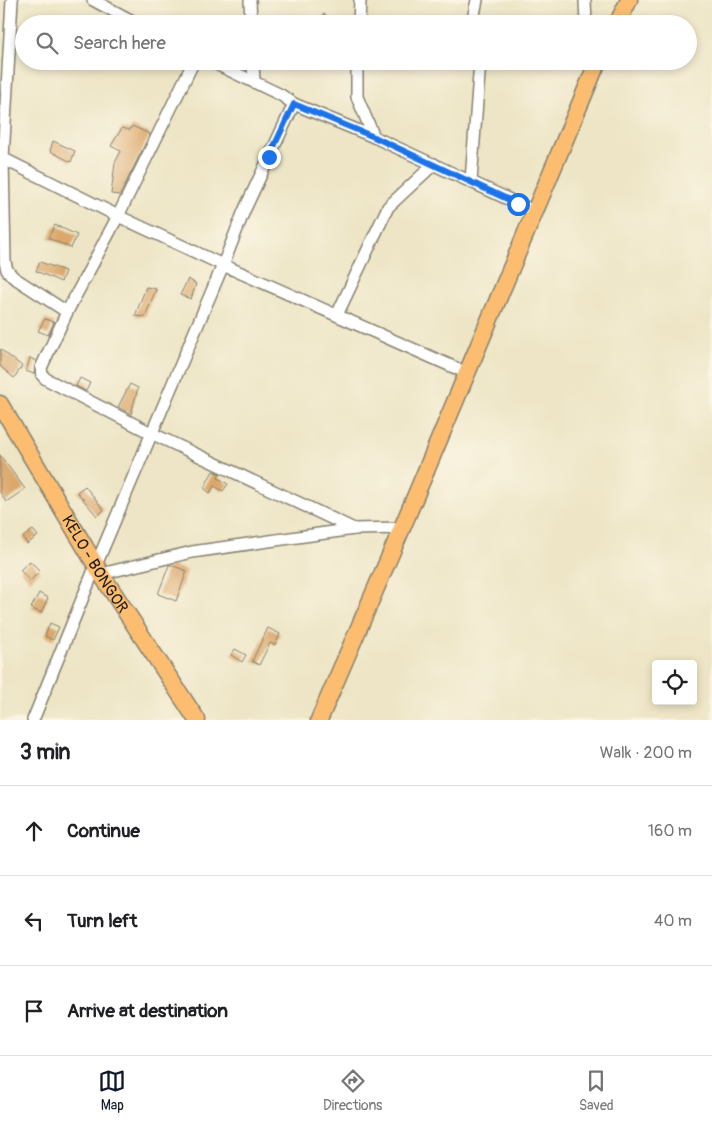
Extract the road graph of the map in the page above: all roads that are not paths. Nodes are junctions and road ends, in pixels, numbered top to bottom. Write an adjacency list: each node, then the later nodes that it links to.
1 (12, 0): 25 (street)
2 (93, 0): 8 (street)
3 (250, 0): 9 (street)
4 (360, 0): 10 (street)
5 (477, 0): 11 (street)
6 (585, 0): 12 (street)
7 (629, 0): 13 (highway)
8 (121, 15)
9 (251, 15)
10 (359, 15)
11 (474, 15)
12 (586, 15)
13 (621, 15)
14 (190, 70): 29 (street)
15 (229, 70): 22 (street)
16 (253, 70): 22 (street)
17 (357, 70): 24 (street)
18 (479, 70): 27 (street)
19 (590, 70): 21 (street)
20 (594, 70): 21 (highway)
21 (591, 78): 28 (highway)
22 (254, 82): 23 (street)
23 (294, 104): 24 (street); 30 (street)
24 (374, 137): 26 (street)
25 (1, 157): 29 (street); 31 (street)
26 (434, 164): 27 (street); 32 (street)
27 (471, 181): 28 (street)
28 (534, 211): 33 (highway)
29 (118, 216): 30 (street); 31 (street)
30 (223, 265): 32 (street); 35 (street)
31 (67, 312): 35 (street)
32 (337, 314): 33 (street)
33 (467, 373): 36 (highway)
34 (0, 404): 38 (highway, KELO - BONGOR)
35 (151, 433): 37 (street); 38 (street)
36 (402, 528): 37 (street); 41 (highway)
37 (354, 529): 38 (street)
38 (98, 569): 39 (street); 40 (highway, KELO - BONGOR)
39 (33, 720)
40 (197, 720)
41 (319, 720)

